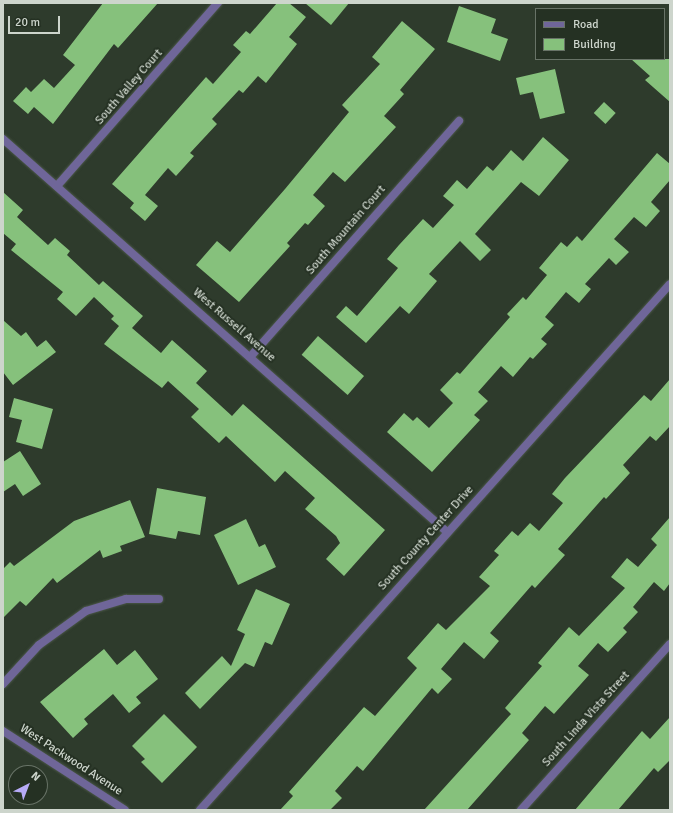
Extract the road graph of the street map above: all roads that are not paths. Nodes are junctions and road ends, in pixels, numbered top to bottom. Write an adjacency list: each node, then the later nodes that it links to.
1 (218, 3): 4 (street, South Valley Court)
2 (459, 121): 6 (street, South Mountain Court)
3 (3, 139): 4 (street, West Russell Avenue)
4 (57, 186): 6 (street, West Russell Avenue)
5 (670, 284): 7 (street, South County Center Drive)
6 (251, 356): 7 (street, West Russell Avenue)
7 (447, 532): 13 (street, South County Center Drive)
8 (159, 598): 10 (street)
9 (670, 644): 14 (street, South Linda Vista Street)
10 (3, 684)
11 (3, 731): 12 (street, West Packwood Avenue)
12 (126, 810)
13 (200, 810)
14 (521, 810)

